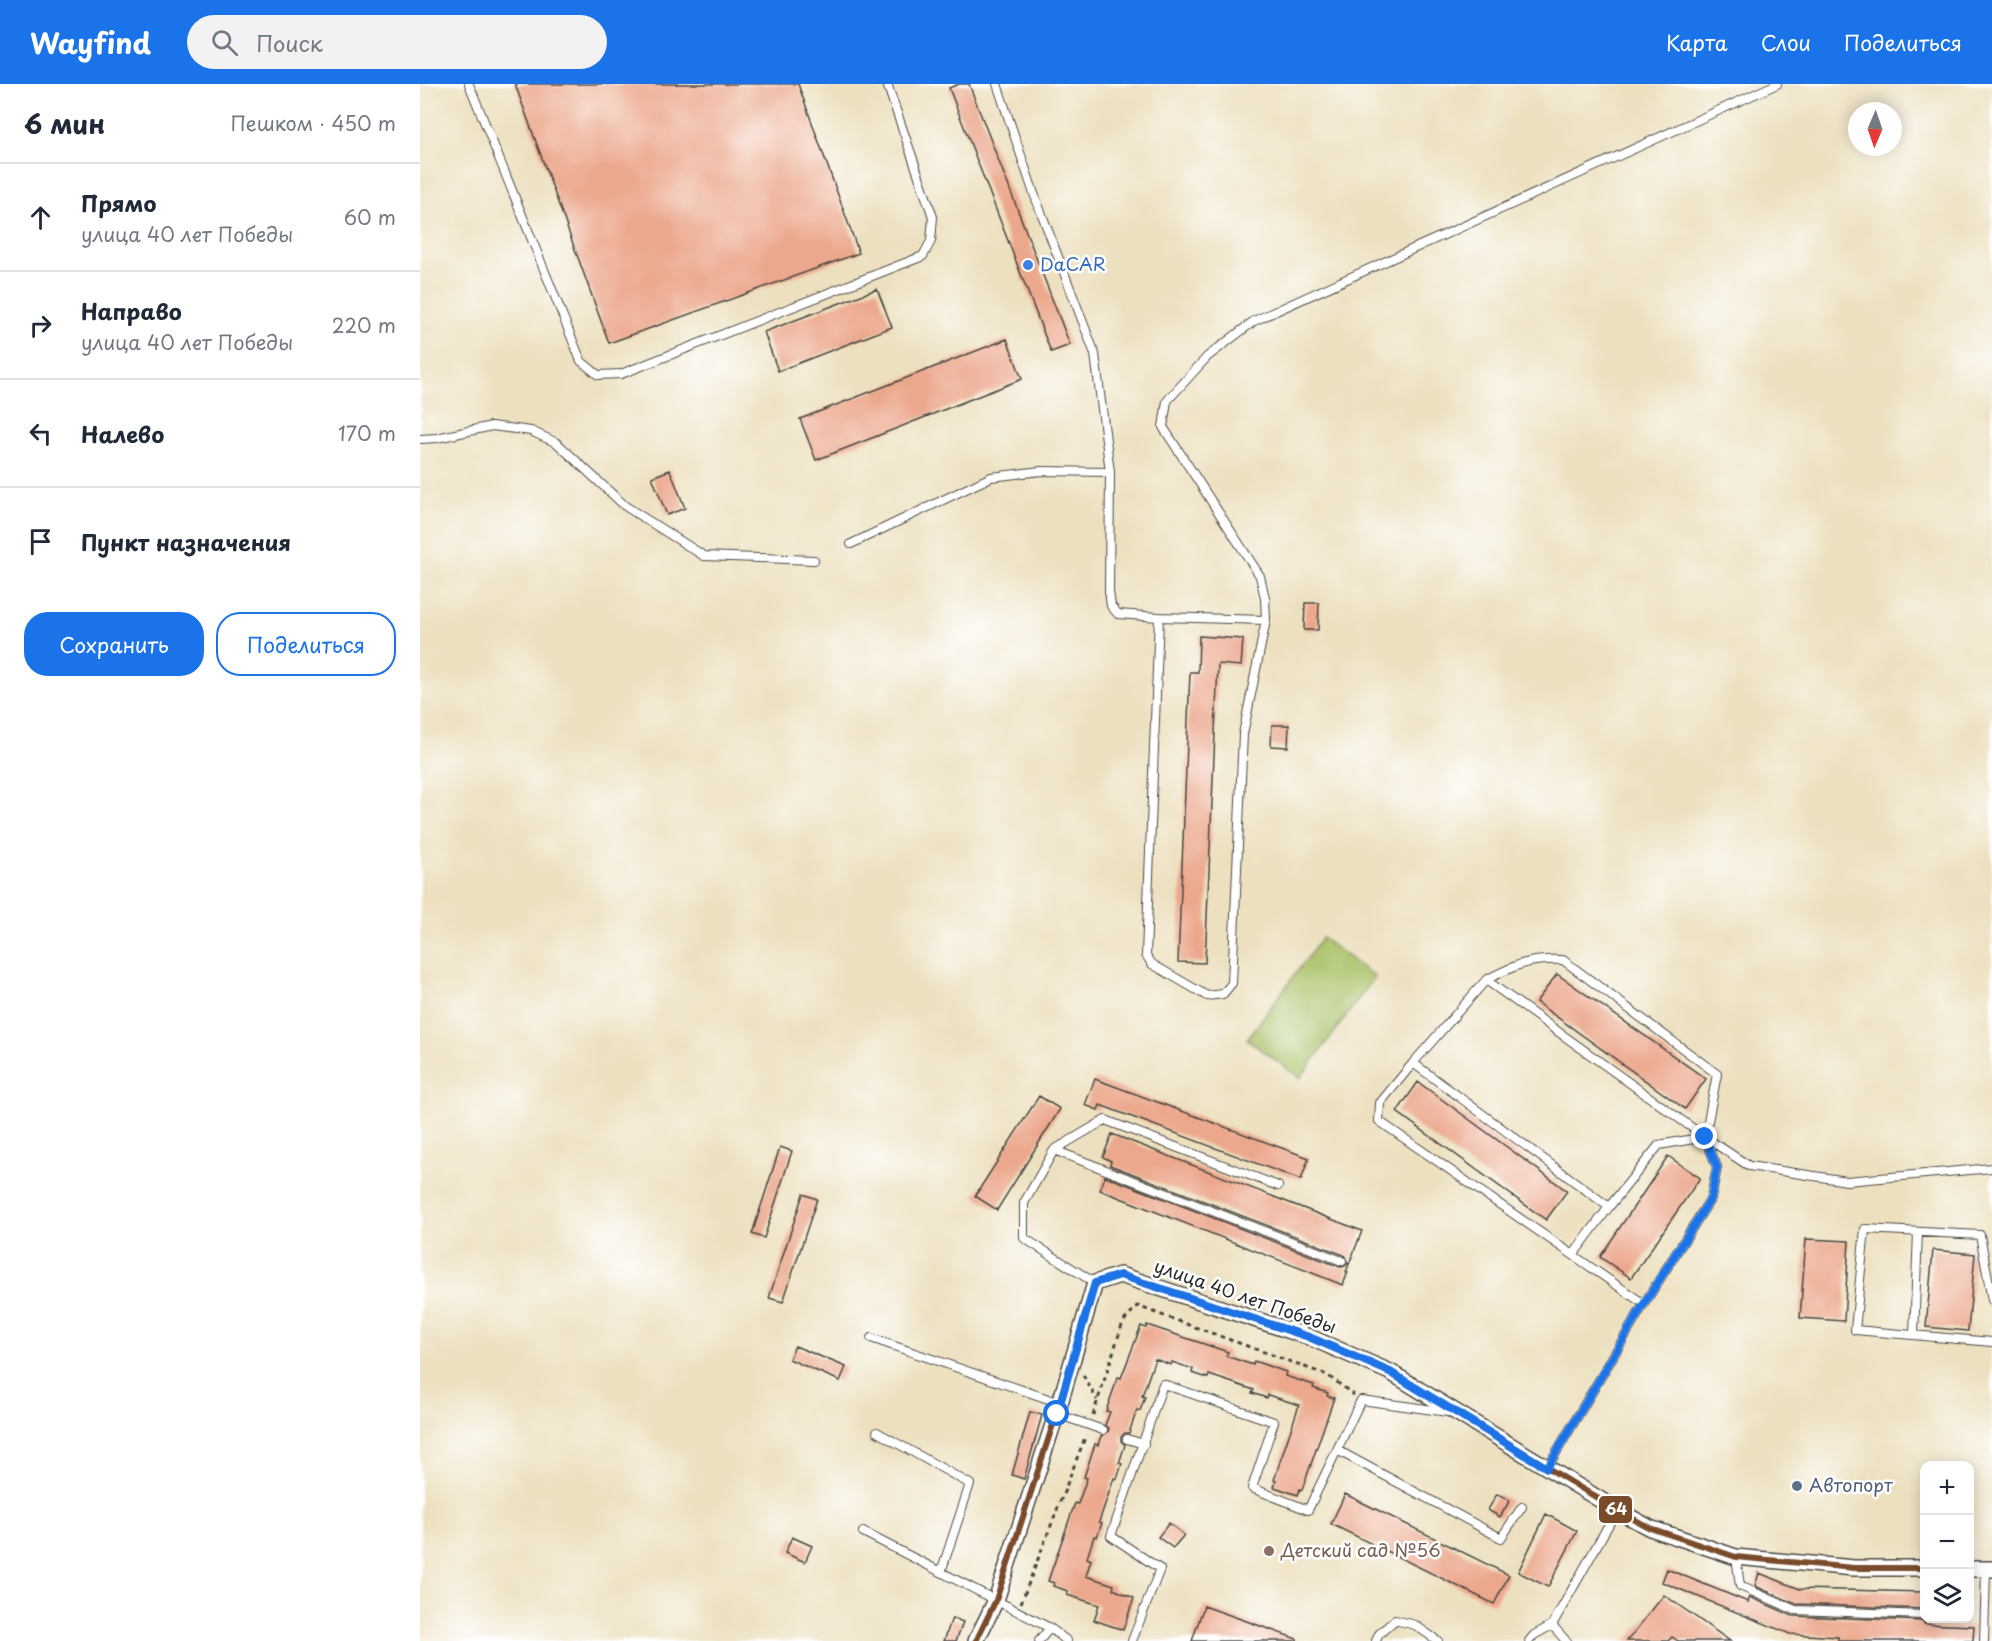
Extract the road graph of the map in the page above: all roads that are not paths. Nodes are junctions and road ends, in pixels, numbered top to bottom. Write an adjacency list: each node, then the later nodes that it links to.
1 (470, 84): 2 (lane)
2 (887, 84)
3 (997, 84): 6 (lane)
4 (1777, 84): 10 (lane)
5 (420, 439): 8 (lane)
6 (1110, 472): 7 (lane); 9 (lane)
7 (851, 544)
8 (814, 560)
9 (1159, 617): 10 (lane); 10 (lane)
10 (1266, 620)
11 (1486, 980): 12 (lane); 13 (lane); 13 (lane)
12 (1413, 1063): 17 (lane); 19 (lane)
13 (1705, 1137): 15 (lane); 17 (lane); 23 (lane)
14 (1054, 1150): 16 (lane); 20 (lane); 21 (lane)
15 (1992, 1168)
16 (1278, 1186)
17 (1609, 1207): 19 (lane)
18 (1918, 1232): 22 (lane); 24 (lane); 24 (lane)
19 (1573, 1254): 23 (lane)
20 (1342, 1261)
21 (1095, 1283): 27 (street); 28 (street, улица 40 лет Победы)
22 (1992, 1300)
23 (1644, 1304): 34 (lane)
24 (1914, 1335): 26 (lane)
25 (871, 1338): 27 (lane)
26 (1992, 1342)
27 (1059, 1408): 29 (lane); 42 (street)
28 (1459, 1413): 33 (lane); 34 (street, улица 40 лет Победы)
29 (1103, 1430)
30 (877, 1432): 41 (lane)
31 (1127, 1439): 32 (lane)
32 (1144, 1444): 33 (lane); 49 (lane)
33 (1336, 1450): 35 (lane)
34 (1547, 1468): 36 (street, улица 40 лет Победы)
35 (1522, 1507)
36 (1617, 1510): 38 (street, улица 40 лет Победы); 44 (lane)
37 (863, 1532): 41 (lane)
38 (1736, 1557): 39 (street, улица 40 лет Победы); 43 (lane)
39 (1920, 1568)
40 (1989, 1569): 54 (lane)
41 (941, 1572): 42 (lane)
42 (996, 1600): 45 (lane); 46 (street)
43 (1920, 1616)
44 (1552, 1625): 52 (lane); 53 (lane)
45 (1050, 1628): 47 (lane); 48 (lane)
46 (976, 1641)
47 (1039, 1641)
48 (1067, 1641)
49 (1132, 1641)
50 (1376, 1641): 51 (lane)
51 (1438, 1641)
52 (1529, 1641)
53 (1566, 1641)
54 (1984, 1641)

